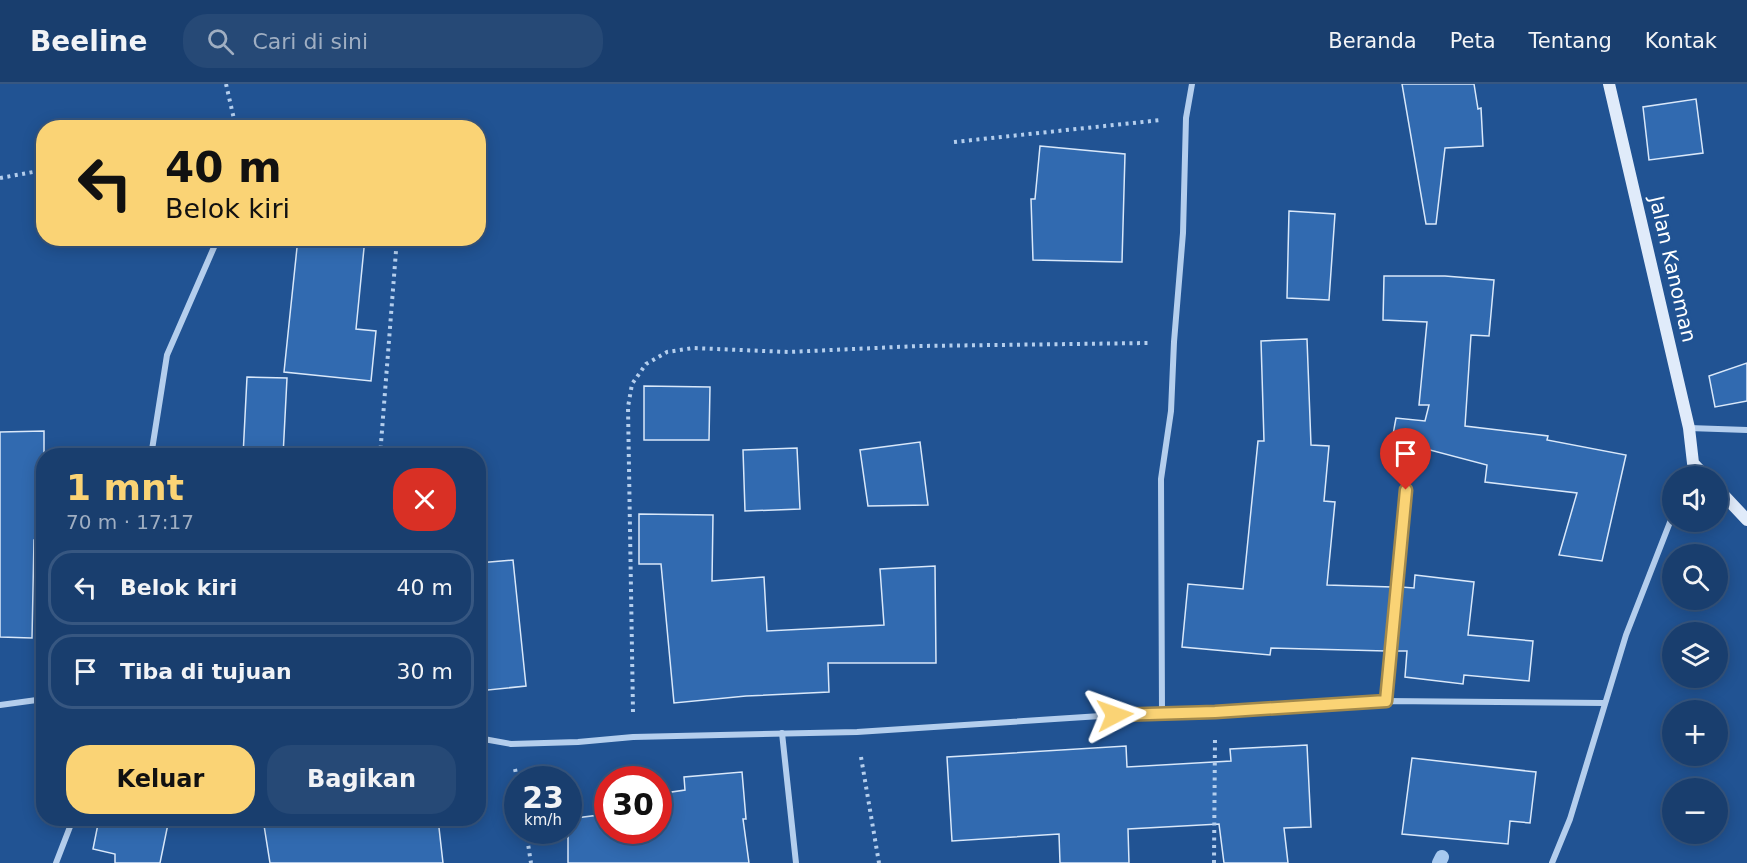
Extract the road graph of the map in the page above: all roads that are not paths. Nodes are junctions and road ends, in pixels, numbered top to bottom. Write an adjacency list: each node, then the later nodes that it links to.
1 (1192, 84): 18 (street)
2 (1609, 84): 4 (street, Jalan Kanoman)
3 (215, 246): 6 (street)
4 (1689, 428): 5 (street); 7 (street, Jalan Kanoman)
5 (1747, 430)
6 (152, 448)
7 (1693, 463): 8 (street); 9 (street)
8 (1692, 466)
9 (1696, 466)
10 (1406, 490): 15 (lane)
11 (1728, 500): 12 (street)
12 (1747, 520)
13 (1666, 532): 16 (street)
14 (36, 700): 17 (street)
15 (1386, 701): 16 (street); 18 (street)
16 (1604, 703): 24 (street)
17 (0, 705)
18 (1162, 712): 19 (street)
19 (782, 733): 20 (street); 23 (street)
20 (486, 739)
21 (70, 826): 22 (street)
22 (56, 863)
23 (796, 863)
24 (1552, 863)

